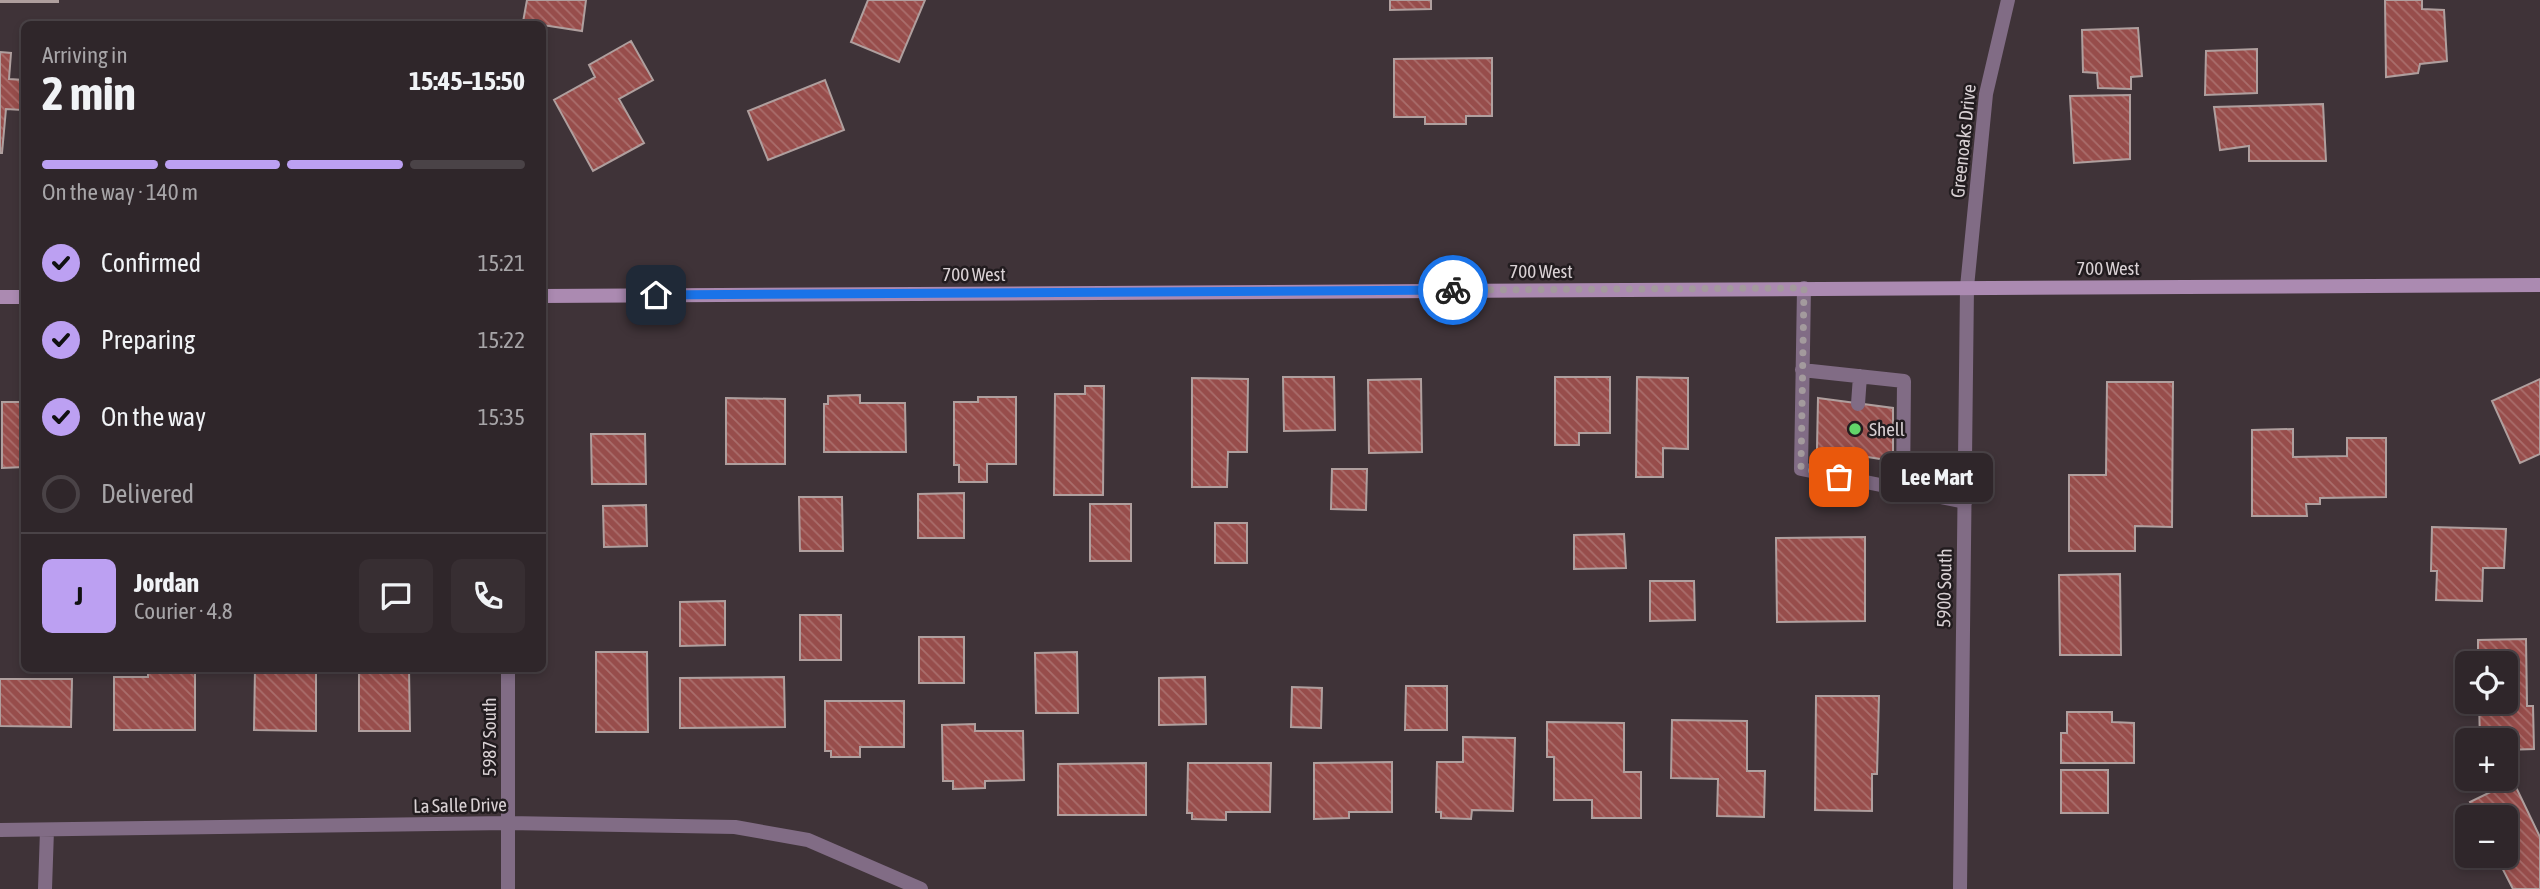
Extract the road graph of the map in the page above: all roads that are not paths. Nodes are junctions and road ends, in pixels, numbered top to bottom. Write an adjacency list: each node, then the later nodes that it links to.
1 (2008, 0): 3 (street, Greenoaks Drive)
2 (2540, 285): 3 (main road, 700 West)
3 (1966, 287): 4 (main road, 700 West); 14 (street, 5900 South)
4 (1804, 288): 6 (main road, 700 West); 8 (street)
5 (21, 296): 7 (main road)
6 (546, 296)
7 (0, 297)
8 (1802, 370): 9 (street); 12 (street)
9 (1860, 376): 10 (street); 13 (street)
10 (1858, 404)
11 (1859, 456): 12 (street)
12 (1859, 481): 13 (street)
13 (1903, 491): 14 (street)
14 (1965, 502): 22 (street, 5900 South)
15 (508, 672): 16 (street, 5987 South)
16 (508, 823): 18 (street, La Salle Drive); 20 (street, 5987 South); 21 (street, La Salle Drive)
17 (0, 830): 18 (street, La Salle Drive)
18 (47, 830): 19 (street)
19 (45, 889)
20 (508, 889)
21 (921, 889)
22 (1960, 889)

